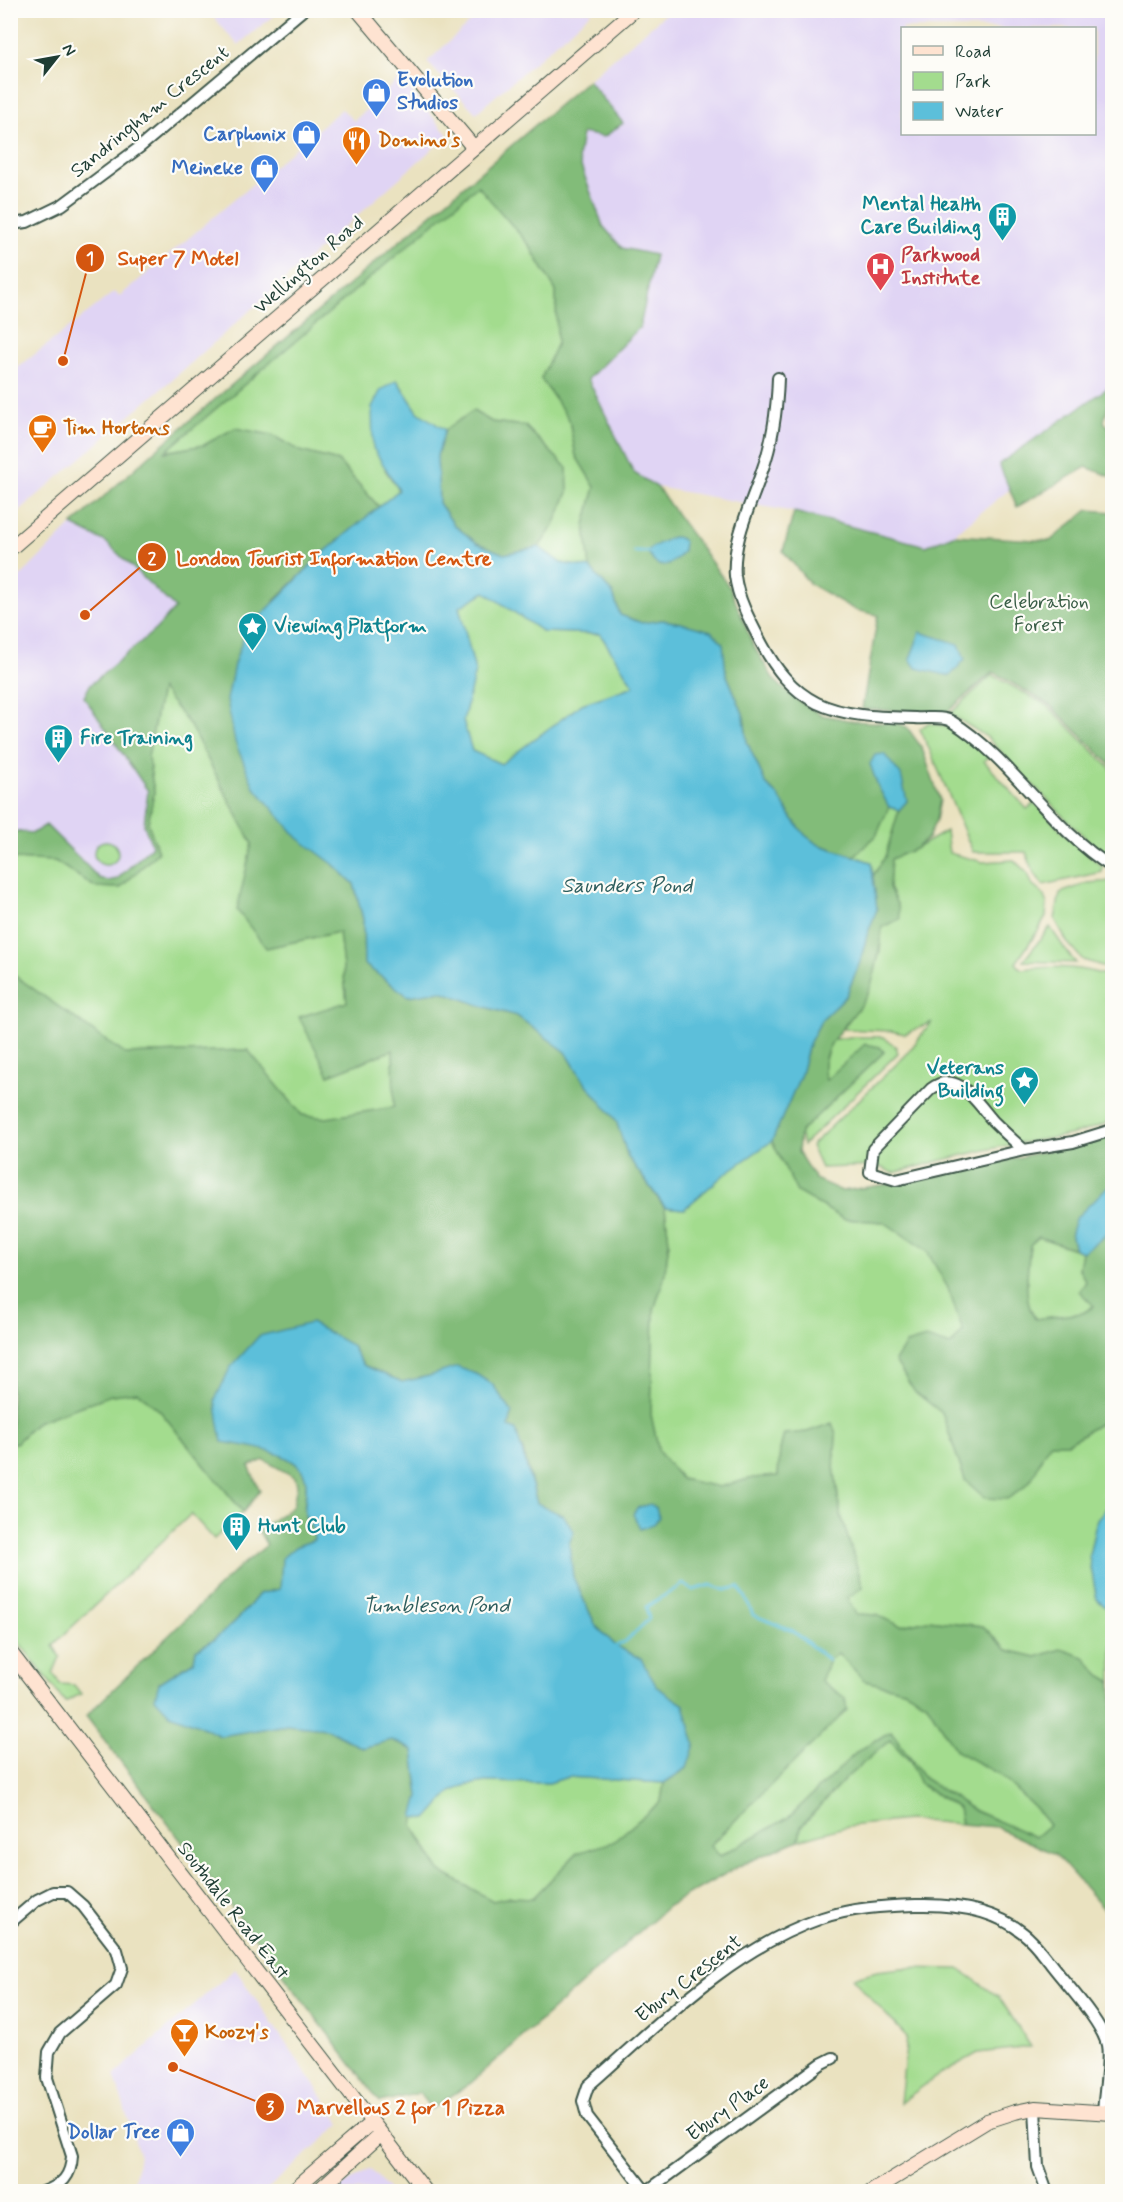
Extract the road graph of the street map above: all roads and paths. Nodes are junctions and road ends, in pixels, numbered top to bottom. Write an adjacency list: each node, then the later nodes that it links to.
1 (303, 10): 5 (street, Sandringham Crescent)
2 (358, 10): 4 (main road)
3 (634, 10): 4 (main road, Wellington Road)
4 (474, 148): 7 (main road, Wellington Road)
5 (10, 224)
6 (778, 378): 8 (street)
7 (10, 549)
8 (1113, 867)
9 (1113, 1130): 10 (street)
10 (1024, 1150): 10 (street)
11 (10, 1653): 16 (main road, Southdale Road East)
12 (10, 1923): 18 (street)
13 (833, 2058): 22 (street, Ebury Place)
14 (1035, 2108): 15 (main road); 23 (main road); 24 (street)
15 (1108, 2113): 22 (street, Ebury Crescent)
16 (372, 2122): 17 (main road, Southdale Road East); 19 (main road)
17 (381, 2134): 20 (main road); 21 (main road, Southdale Road East)
18 (43, 2192)
19 (291, 2192)
20 (317, 2192)
21 (426, 2192)
22 (646, 2192)
23 (871, 2192)
24 (1047, 2192)

